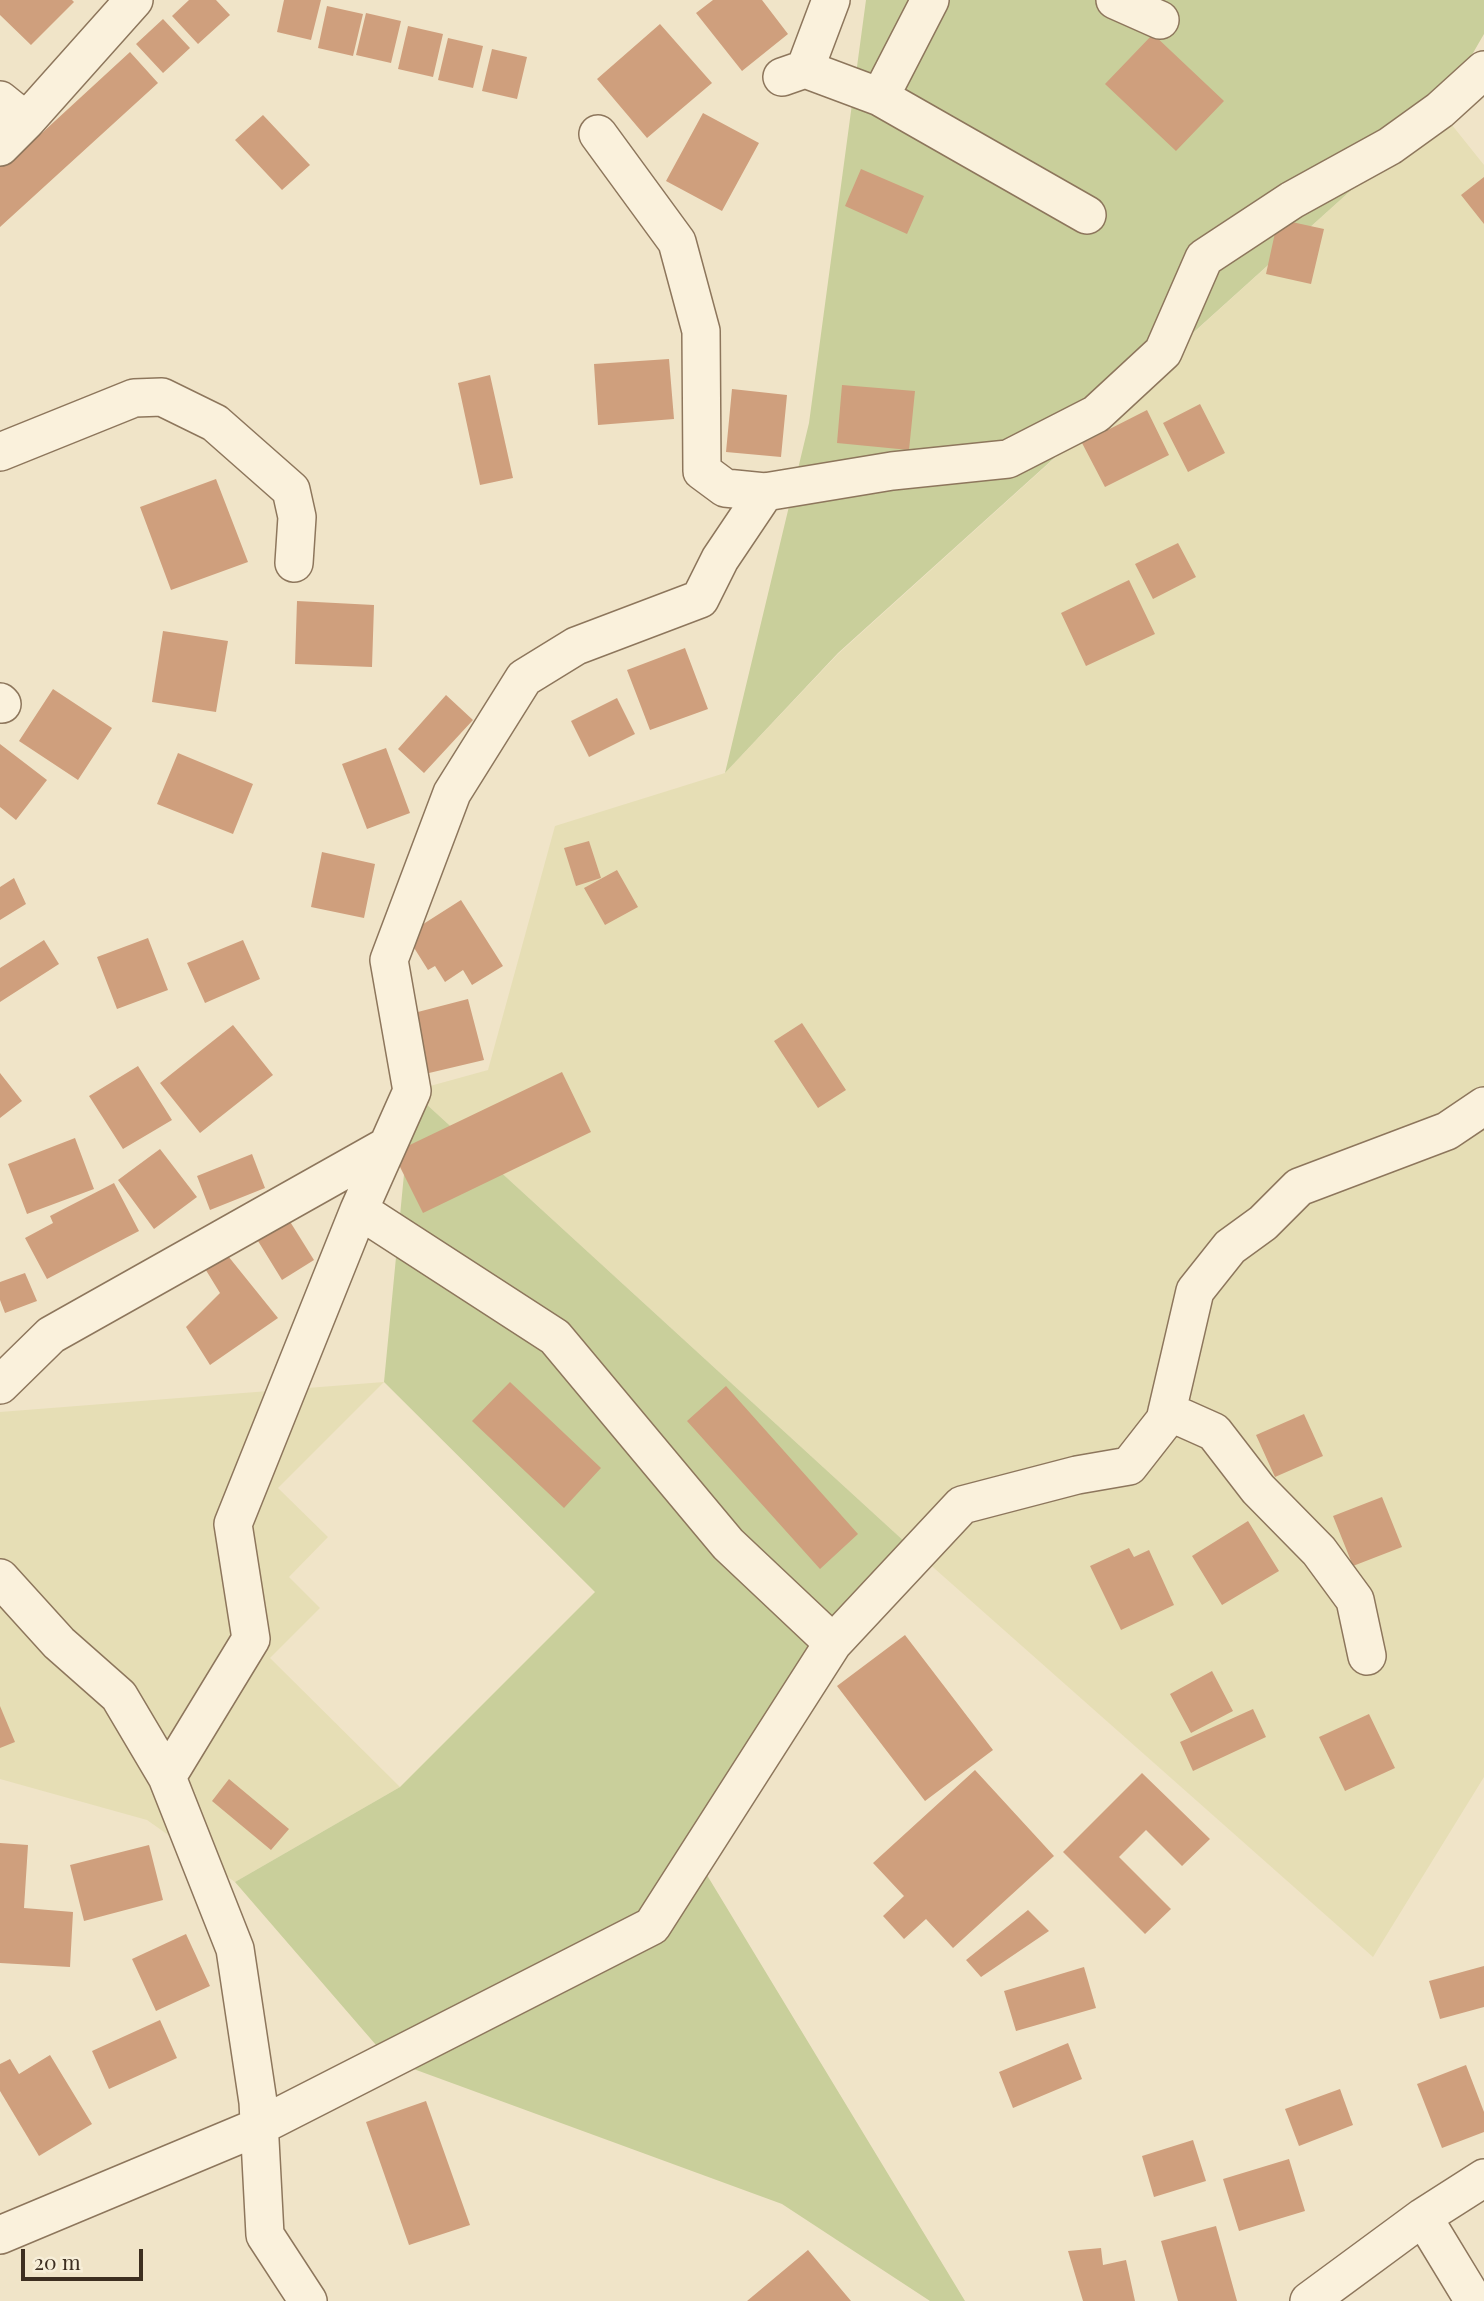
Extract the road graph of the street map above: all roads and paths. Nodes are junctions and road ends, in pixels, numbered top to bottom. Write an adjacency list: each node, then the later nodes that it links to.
1 (134, 0): 8 (street)
2 (831, 0): 7 (street)
3 (930, 0): 7 (street)
4 (1115, 0): 5 (street)
5 (1160, 20)
6 (1484, 70): 13 (street)
7 (880, 97): 11 (street)
8 (13, 111): 10 (street)
9 (598, 134): 13 (street)
10 (0, 147)
11 (1087, 215)
12 (0, 452): 14 (street)
13 (765, 492): 16 (street)
14 (294, 564)
15 (1484, 1106): 19 (street)
16 (387, 1146): 17 (street); 18 (street)
17 (359, 1210): 21 (street); 23 (street)
18 (0, 1385)
19 (1167, 1411): 21 (street); 22 (street)
20 (0, 1578): 23 (street)
21 (833, 1643): 24 (street)
22 (1367, 1656)
23 (167, 1777): 24 (street)
24 (258, 2127): 27 (street); 28 (street)
25 (1484, 2178): 26 (street)
26 (1423, 2217): 29 (street); 30 (street)
27 (0, 2235)
28 (308, 2301)
29 (1309, 2301)
30 (1474, 2301)

